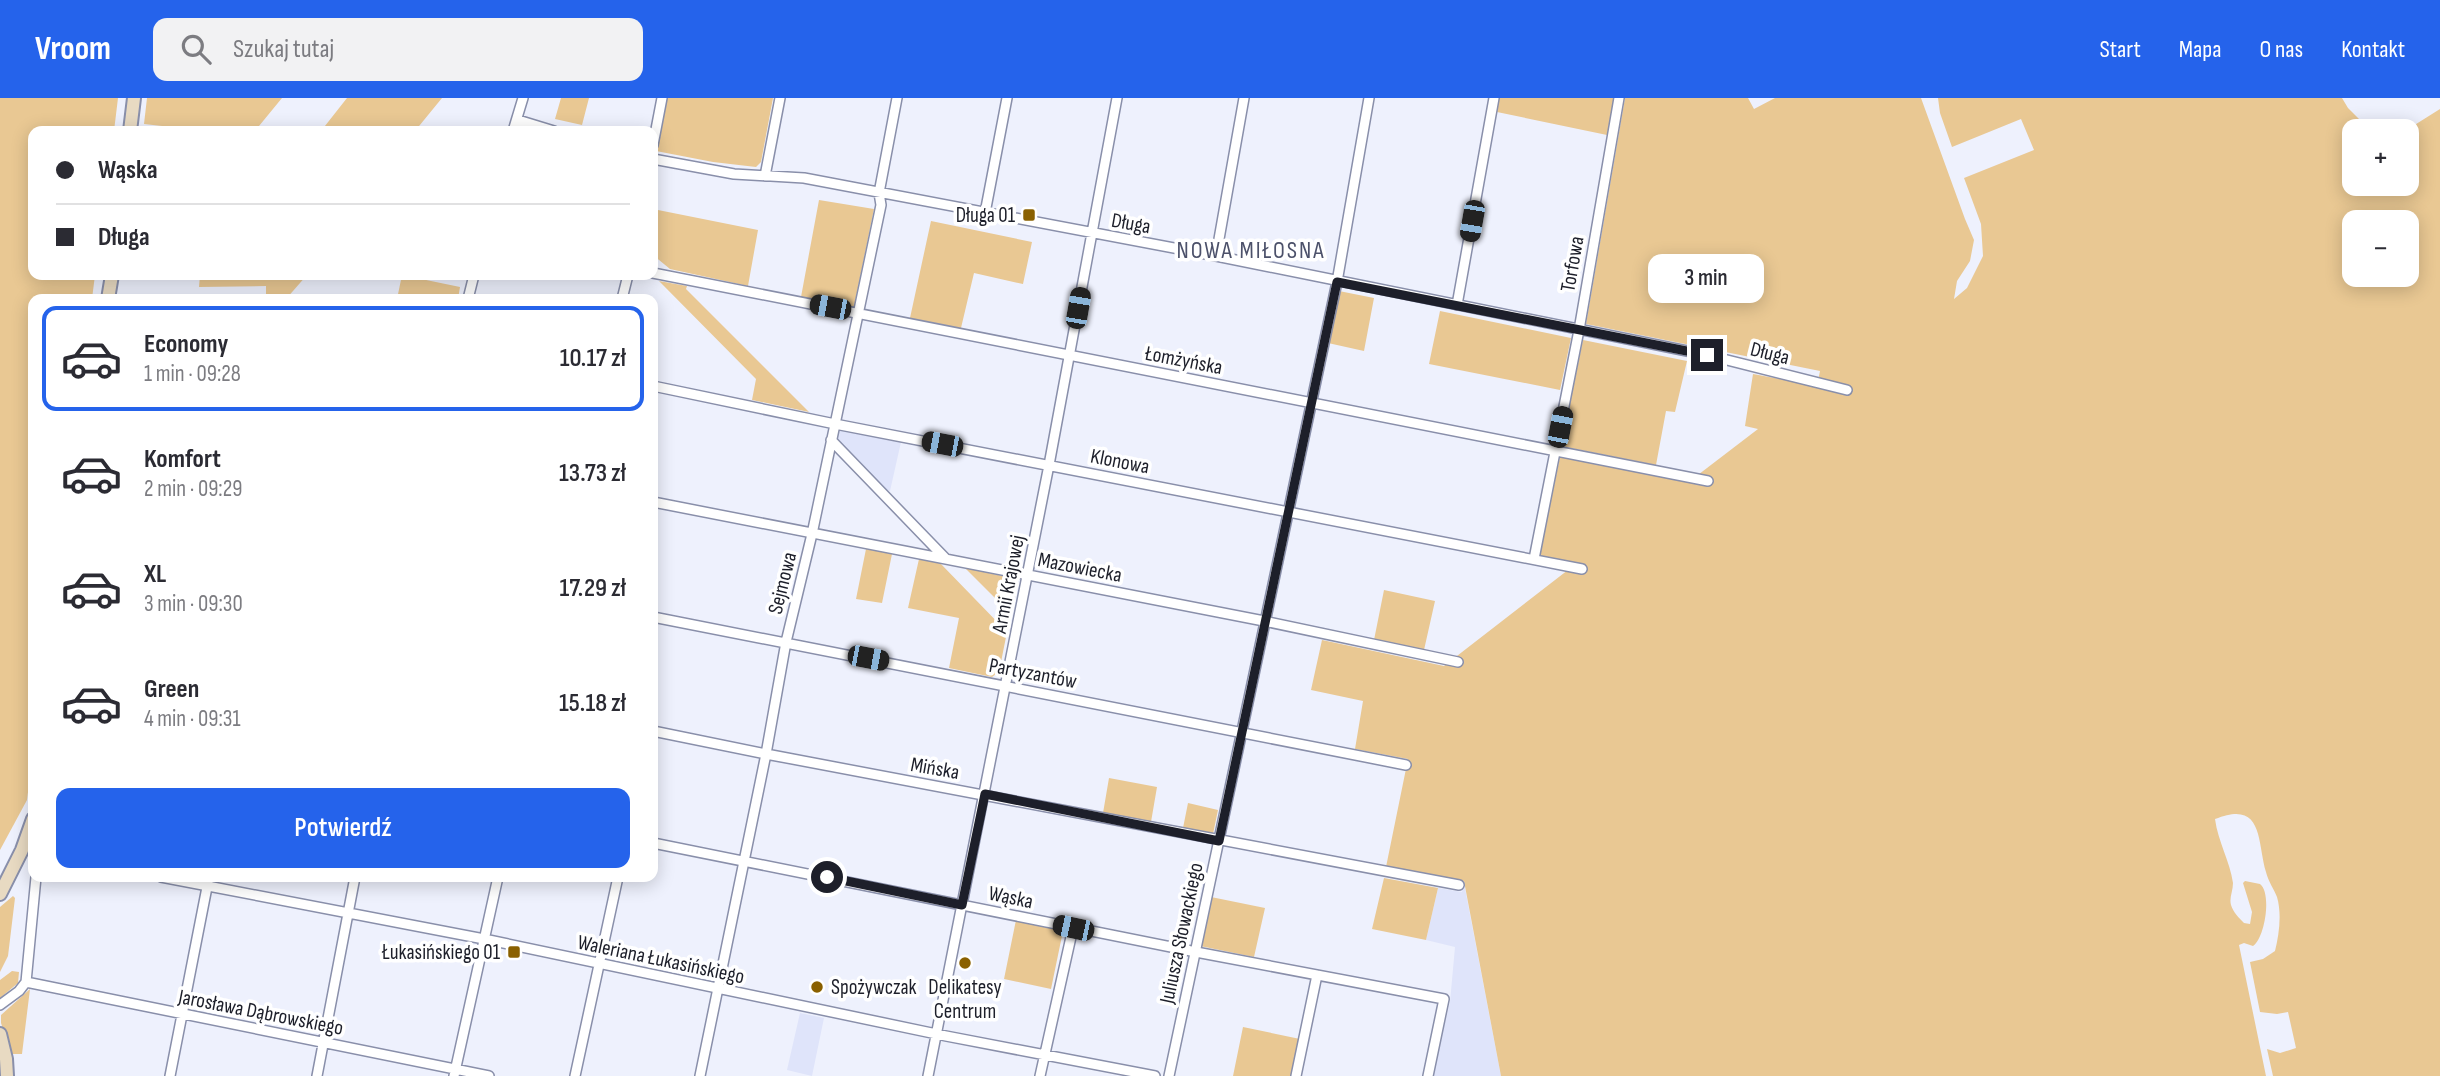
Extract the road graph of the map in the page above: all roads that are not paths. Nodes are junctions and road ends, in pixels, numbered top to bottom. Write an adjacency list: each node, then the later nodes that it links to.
1 (134, 98): 13 (main road)
2 (523, 98): 12 (street)
3 (662, 98): 16 (street)
4 (780, 98): 18 (street)
5 (897, 98): 19 (street, Sejmowa)
6 (1007, 98): 20 (street)
7 (1117, 98): 21 (street, Armii Krajowej)
8 (1244, 98): 22 (street)
9 (1369, 98): 24 (street, Juliusza Słowackiego)
10 (1494, 98): 25 (street)
11 (1619, 98): 27 (street, Torfowa)
12 (518, 120): 14 (street); 15 (street)
13 (131, 126)
14 (515, 126)
15 (538, 126)
16 (657, 126)
17 (658, 160): 18 (street, Długa)
18 (765, 176): 19 (street, Długa)
19 (880, 193): 20 (street, Długa); 26 (street, Sejmowa)
20 (985, 213): 21 (street, Długa)
21 (1093, 234): 22 (street, Długa); 28 (street, Armii Krajowej)
22 (1216, 256): 24 (street, Długa)
23 (658, 275): 26 (street, Łomżyńska)
24 (1337, 282): 25 (street, Długa); 31 (street, Juliusza Słowackiego)
25 (1457, 305): 27 (street, Długa)
26 (857, 313): 28 (street, Łomżyńska); 32 (street, Sejmowa)
27 (1579, 330): 30 (street, Długa); 34 (street, Torfowa)
28 (1069, 356): 31 (street, Łomżyńska); 35 (street, Armii Krajowej)
29 (658, 387): 32 (street, Klonowa)
30 (1847, 390)
31 (1311, 403): 34 (street, Łomżyńska); 38 (street, Juliusza Słowackiego)
32 (835, 424): 33 (street, Sejmowa); 35 (street, Klonowa)
33 (831, 440): 39 (street, Sejmowa); 40 (street)
34 (1555, 452): 36 (street, Łomżyńska); 41 (street, Torfowa)
35 (1049, 465): 38 (street, Klonowa); 43 (street, Armii Krajowej)
36 (1708, 481)
37 (658, 503): 39 (street, Mazowiecka)
38 (1287, 511): 41 (street, Klonowa); 45 (street, Juliusza Słowackiego)
39 (812, 534): 40 (street, Mazowiecka); 46 (street, Sejmowa)
40 (946, 559): 43 (street, Mazowiecka)
41 (1534, 559): 42 (street, Klonowa)
42 (1581, 569)
43 (1028, 575): 45 (street, Mazowiecka); 48 (street, Armii Krajowej)
44 (658, 618): 46 (street, Partyzantów)
45 (1264, 621): 47 (street, Mazowiecka); 50 (street, Juliusza Słowackiego)
46 (786, 642): 48 (street, Partyzantów); 51 (street, Sejmowa)
47 (1458, 662)
48 (1006, 685): 50 (street, Partyzantów); 53 (street, Armii Krajowej)
49 (658, 732): 51 (street, Mińska)
50 (1240, 732): 52 (street, Partyzantów); 55 (street, Juliusza Słowackiego)
51 (766, 754): 53 (street, Mińska); 57 (street, Sejmowa)
52 (1406, 765)
53 (985, 794): 55 (street, Mińska); 66 (street, Armii Krajowej)
54 (28, 832): 65 (main road)
55 (1219, 841): 64 (street, Mińska); 70 (street, Juliusza Słowackiego)
56 (658, 844): 57 (street, Wąska)
57 (745, 860): 66 (street, Wąska); 74 (street, Sejmowa)
58 (36, 882): 73 (street)
59 (208, 882): 76 (street)
60 (212, 882): 67 (street, Waleriana Łukasińskiego)
61 (354, 882): 67 (street)
62 (497, 882): 69 (street)
63 (617, 882): 71 (street)
64 (1458, 885)
65 (0, 894)
66 (962, 905): 68 (street, Wąska); 77 (street, Armii Krajowej)
67 (349, 914): 69 (street, Waleriana Łukasińskiego); 79 (street)
68 (1073, 928): 70 (street, Wąska); 80 (street)
69 (484, 939): 71 (street, Waleriana Łukasińskiego); 81 (street)
70 (1196, 952): 72 (street, Wąska); 91 (street, Juliusza Słowackiego)
71 (599, 964): 74 (street, Waleriana Łukasińskiego); 86 (street)
72 (1317, 975): 92 (street); 93 (street, Wąska)
73 (26, 982): 75 (street); 76 (street, Jarosława Dąbrowskiego)
74 (718, 989): 77 (street, Waleriana Łukasińskiego); 87 (street, Sejmowa)
75 (0, 1005)
76 (183, 1014): 79 (street, Jarosława Dąbrowskiego); 83 (street)
77 (936, 1033): 80 (street, Waleriana Łukasińskiego); 88 (street, Armii Krajowej)
78 (0, 1034): 82 (main road)
79 (324, 1042): 81 (street, Jarosława Dąbrowskiego); 84 (street)
80 (1045, 1054): 89 (street); 90 (street, Waleriana Łukasińskiego)
81 (455, 1073): 85 (street, Jarosława Dąbrowskiego)
82 (7, 1076)
83 (170, 1076)
84 (317, 1076)
85 (489, 1076)
86 (575, 1076)
87 (700, 1076)
88 (928, 1076)
89 (1040, 1076)
90 (1155, 1076)
91 (1169, 1076)
92 (1296, 1076)
93 (1427, 1076)

